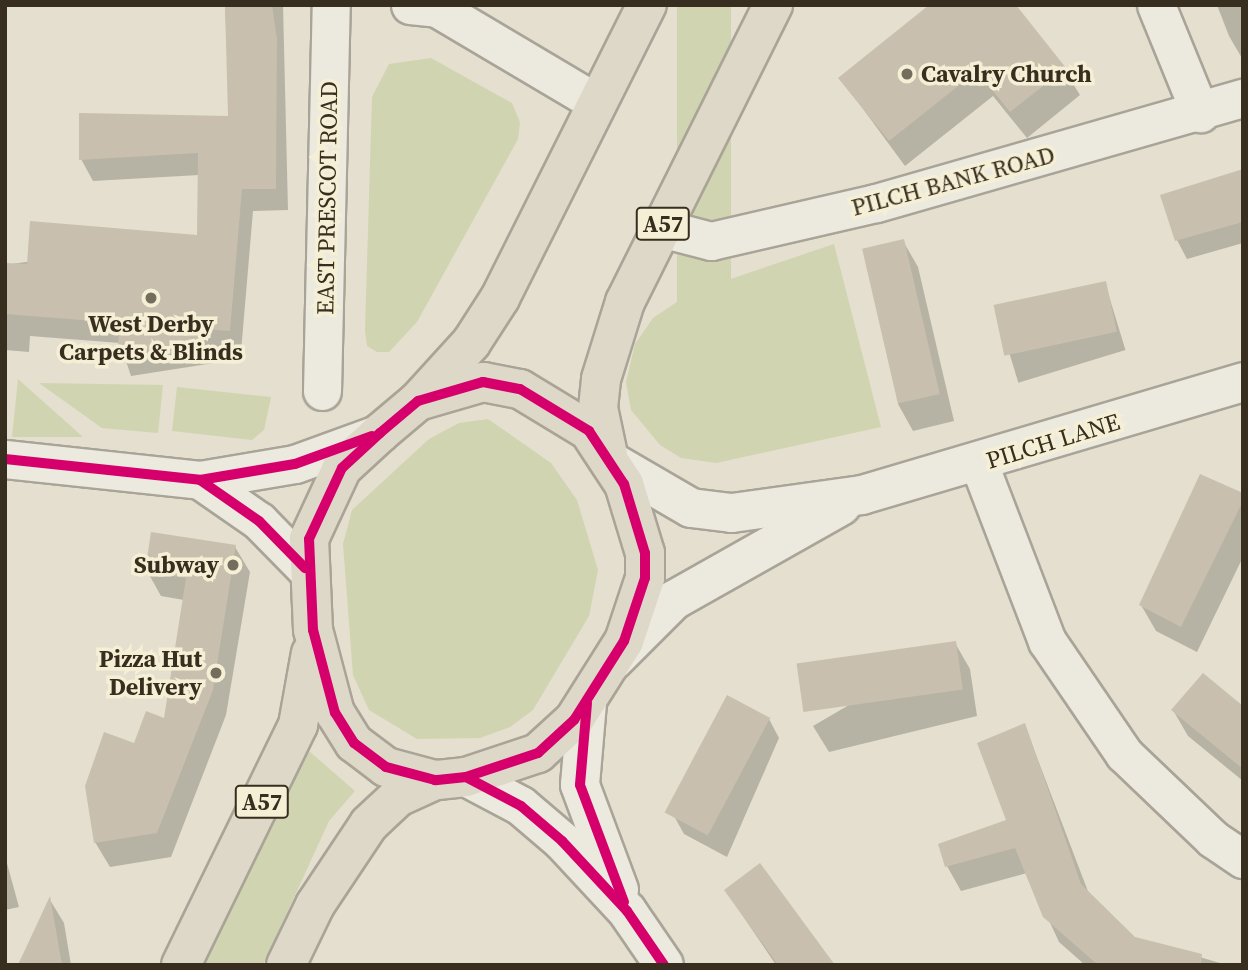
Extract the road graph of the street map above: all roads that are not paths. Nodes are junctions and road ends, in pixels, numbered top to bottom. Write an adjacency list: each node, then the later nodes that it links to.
1 (331, 5): 11 (street, EAST PRESCOT ROAD)
2 (410, 5): 7 (street)
3 (647, 5): 7 (highway, A57)
4 (774, 5): 9 (highway, A57)
5 (1156, 5): 8 (street)
6 (1243, 98): 8 (street, PILCH BANK ROAD)
7 (597, 103): 12 (highway, A57)
8 (1200, 113): 9 (street, PILCH BANK ROAD)
9 (661, 228): 15 (highway, A57)
10 (1243, 382): 16 (street, PILCH LANE)
11 (323, 391)
12 (418, 401): 13 (highway, A57); 15 (highway, A57)
13 (380, 433): 17 (street); 19 (highway, A57)
14 (5, 459): 17 (street)
15 (610, 459): 18 (street, PILCH LANE); 21 (highway, A57)
16 (979, 464): 18 (street, PILCH LANE); 24 (street)
17 (201, 480): 19 (street)
18 (862, 495): 21 (street, PILCH LANE)
19 (305, 568): 20 (highway, A57)
20 (313, 630): 23 (highway, A57); 26 (highway, A57)
21 (613, 661): 22 (highway, A57)
22 (587, 704): 23 (highway, A57); 25 (street)
23 (450, 779): 25 (street); 27 (highway, A57)
24 (1243, 859)
25 (628, 911): 28 (street)
26 (181, 965)
27 (286, 965)
28 (664, 965)

